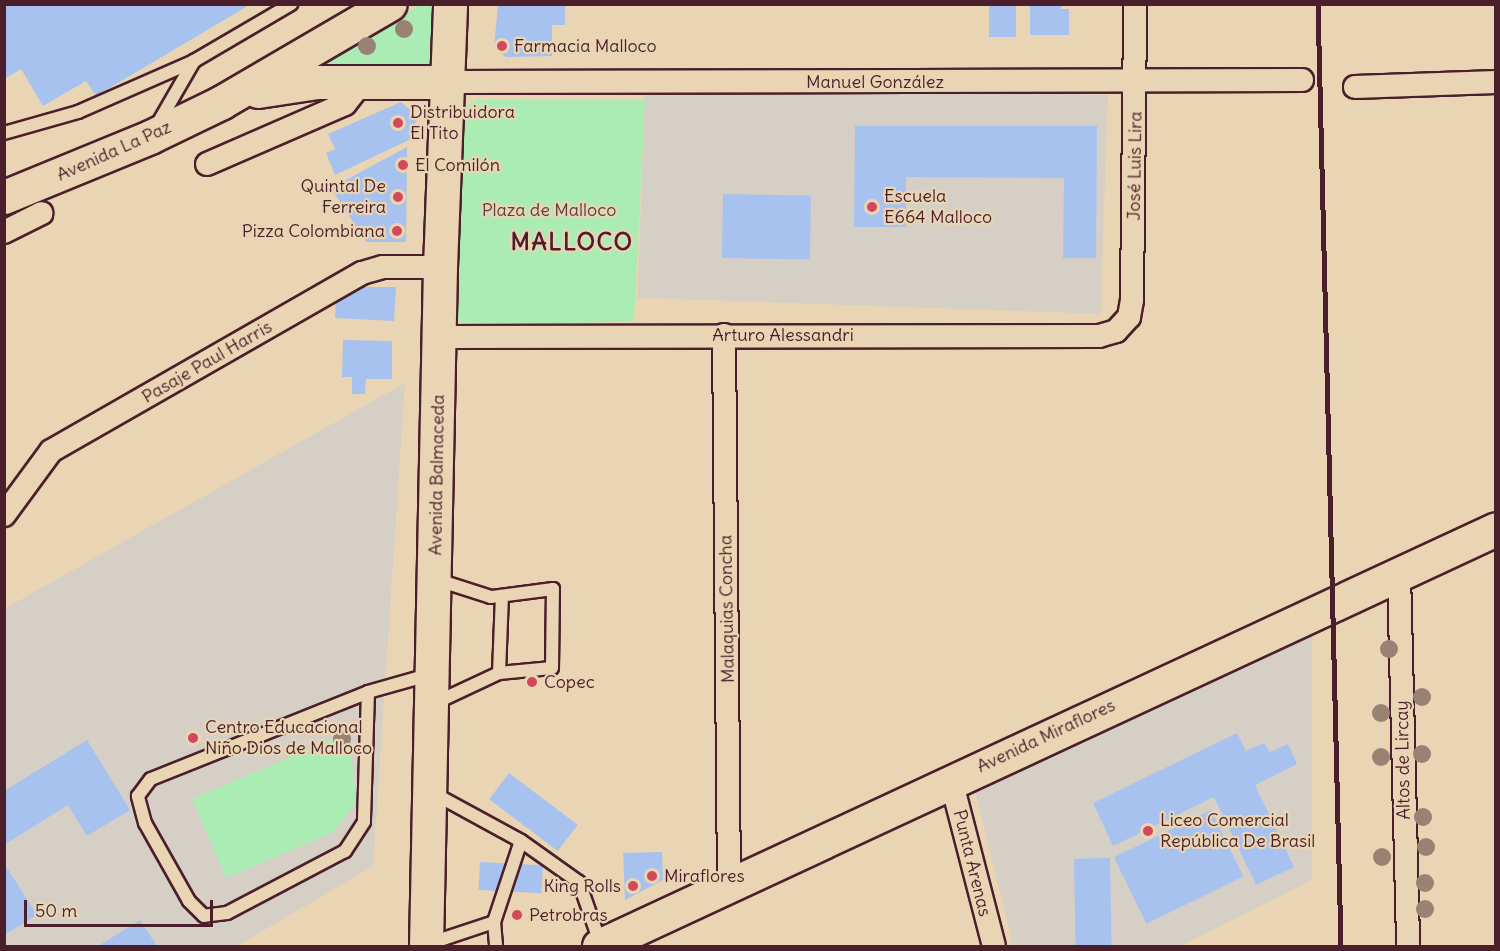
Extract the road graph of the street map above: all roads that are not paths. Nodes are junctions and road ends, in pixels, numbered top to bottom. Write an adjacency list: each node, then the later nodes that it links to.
1 (291, 4): 5 (lane)
2 (390, 4): 12 (main road, Avenida La Paz)
3 (450, 4): 9 (main road, Avenida Balmaceda)
4 (1135, 4): 8 (street, José Luis Lira)
5 (194, 61): 13 (lane); 14 (lane)
6 (364, 80): 9 (main road, Avenida La Paz); 12 (main road, Avenida La Paz); 15 (street)
7 (1302, 80): 8 (street, Manuel González)
8 (1137, 81): 9 (street, Manuel González); 20 (street, José Luis Lira)
9 (448, 82): 19 (main road, Avenida Balmaceda)
10 (1496, 82): 11 (street)
11 (1355, 87)
12 (222, 102): 14 (main road, Avenida La Paz)
13 (4, 133)
14 (150, 137): 16 (main road, Avenida La Paz)
15 (207, 164)
16 (4, 197)
17 (42, 213): 18 (street)
18 (4, 232)
19 (440, 267): 22 (main road, Avenida Balmaceda); 23 (street, Pasaje Paul Harris)
20 (1123, 325): 21 (street, Arturo Alessandri)
21 (724, 335): 22 (street, Arturo Alessandri); 34 (street, Malaquias Concha)
22 (440, 337): 26 (main road, Avenida Balmaceda)
23 (4, 515)
24 (1496, 529): 25 (main road, Avenida Miraflores)
25 (1399, 573): 31 (main road, Avenida Miraflores); 40 (street, Altos de Lircay)
26 (435, 579): 27 (lane); 29 (main road, Avenida Balmaceda)
27 (502, 596): 28 (lane); 28 (lane)
28 (499, 674): 29 (lane)
29 (432, 689): 30 (lane); 32 (main road, Avenida Balmaceda)
30 (368, 692): 30 (lane)
31 (951, 780): 34 (main road, Avenida Miraflores); 39 (street, Punta Arenas)
32 (430, 791): 33 (lane); 36 (main road, Avenida Balmaceda)
33 (521, 842): 35 (lane); 38 (lane)
34 (729, 883): 38 (main road, Avenida Miraflores)
35 (494, 922): 36 (lane); 37 (lane)
36 (426, 945)
37 (496, 946)
38 (600, 946)
39 (994, 946)
40 (1408, 946)

